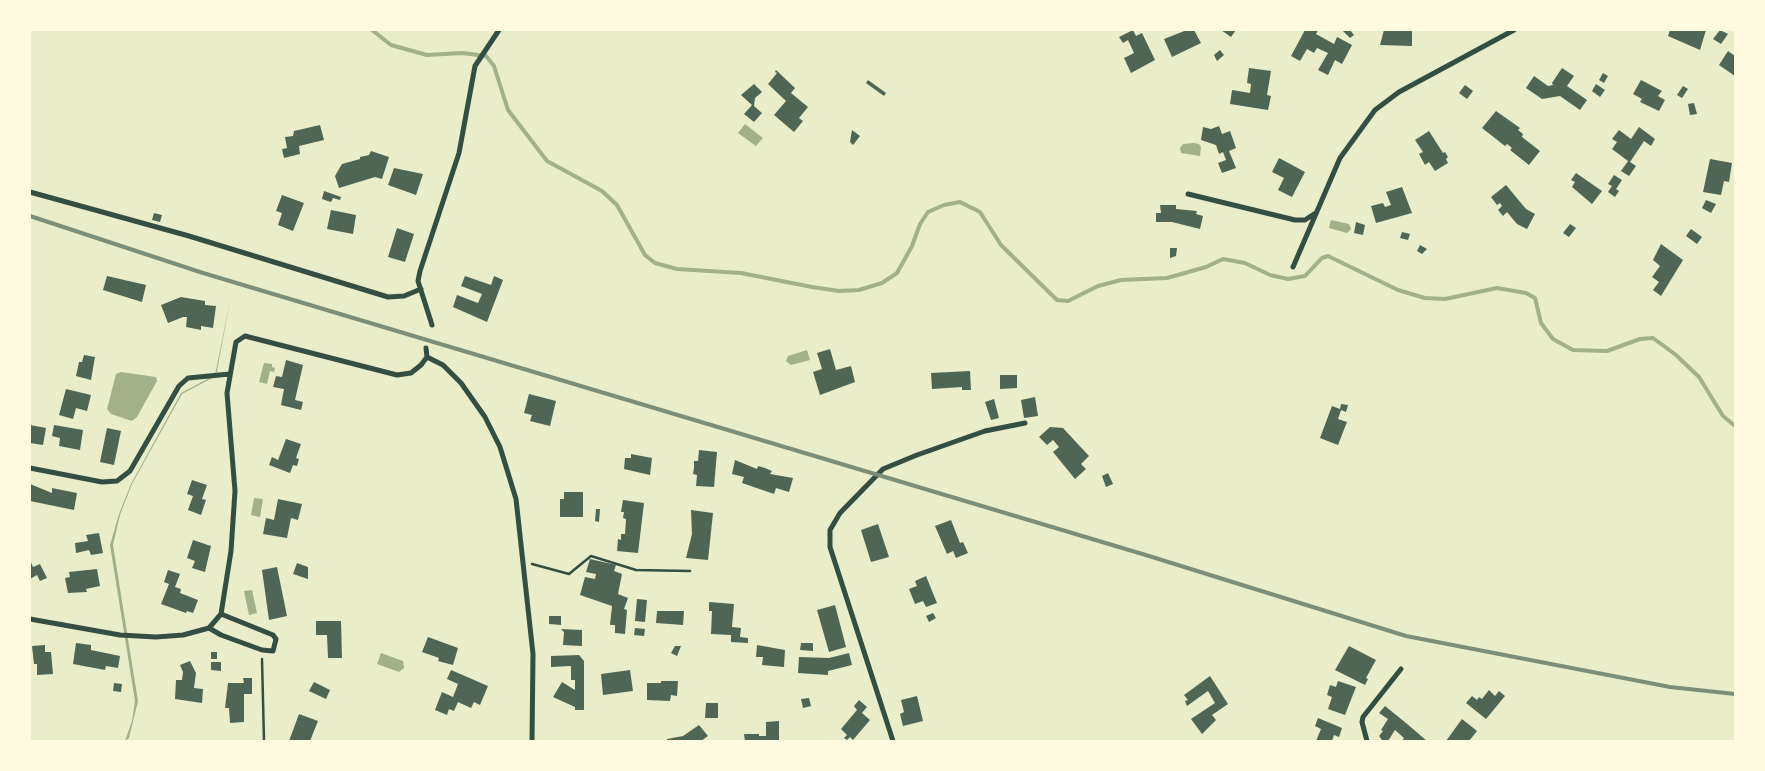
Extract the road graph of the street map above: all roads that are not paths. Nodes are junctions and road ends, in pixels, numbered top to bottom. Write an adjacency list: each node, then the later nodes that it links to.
1 (499, 30): 7 (street)
2 (1514, 30): 5 (street)
3 (30, 192): 7 (street)
4 (1188, 194): 5 (street)
5 (1314, 214): 6 (street)
6 (1293, 267)
7 (421, 289): 8 (street)
8 (432, 324)
9 (426, 348): 10 (street)
10 (427, 357): 11 (street); 18 (street)
11 (230, 374): 13 (street); 14 (street)
12 (1025, 423): 19 (street)
13 (30, 468)
14 (221, 614): 16 (street); 16 (street)
15 (30, 619): 16 (street)
16 (209, 628)
17 (1401, 669): 20 (street)
18 (532, 741)
19 (894, 741)
20 (1367, 741)

